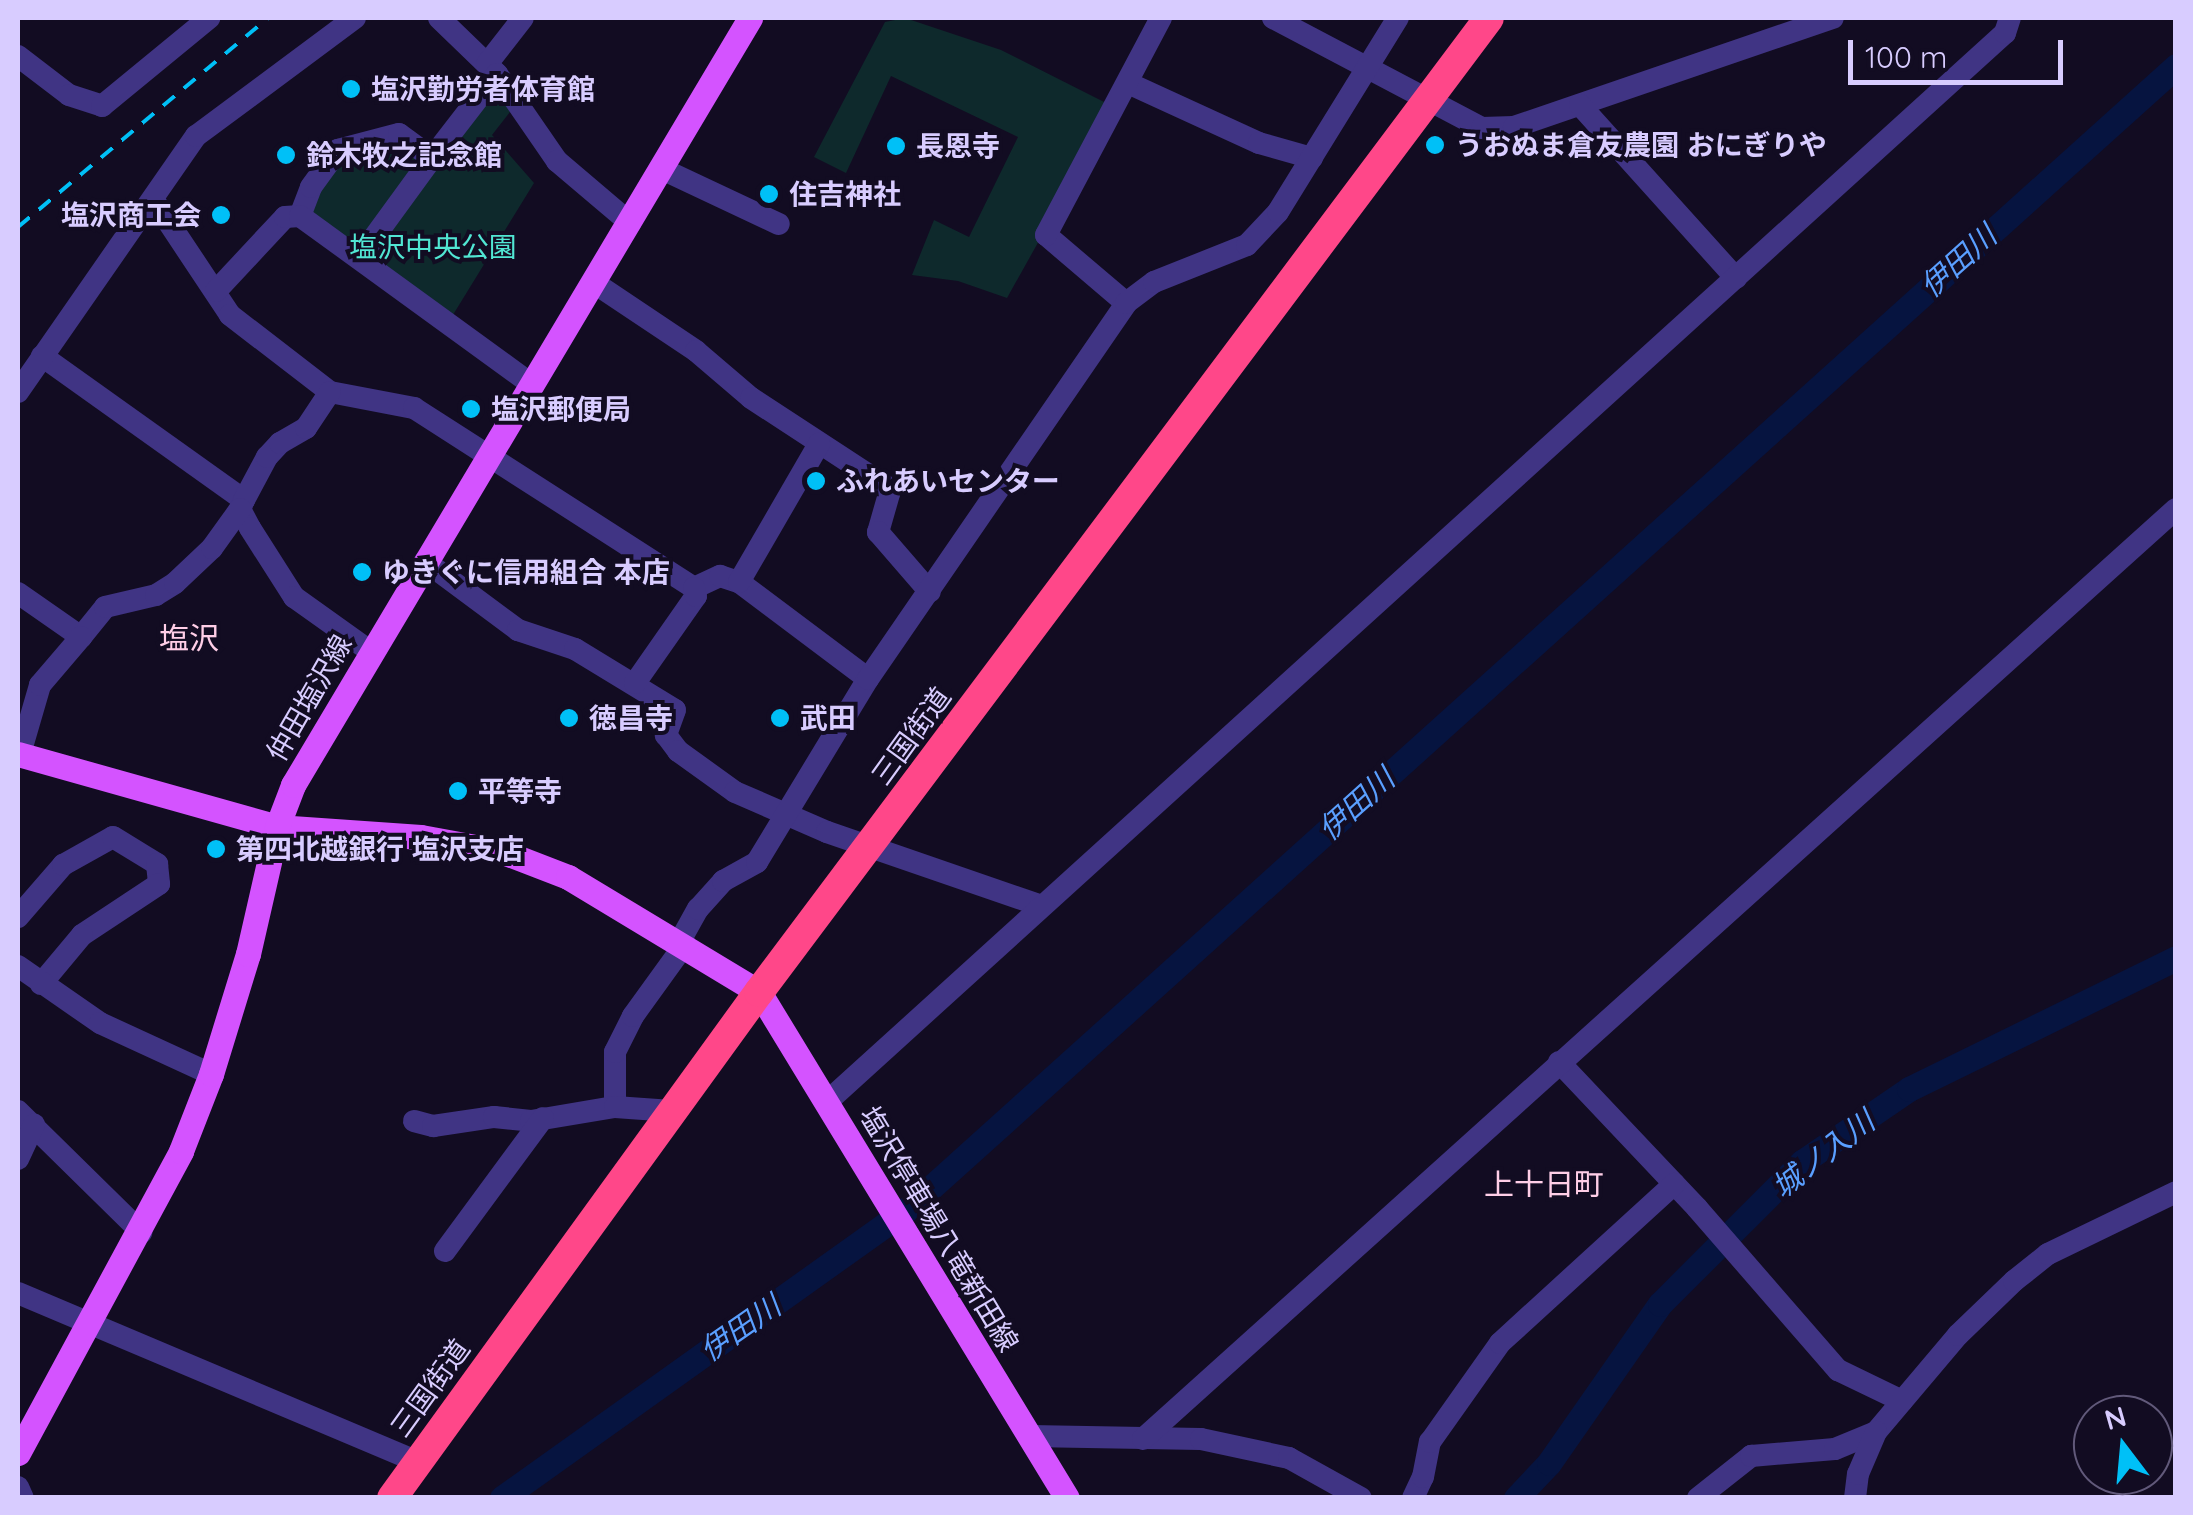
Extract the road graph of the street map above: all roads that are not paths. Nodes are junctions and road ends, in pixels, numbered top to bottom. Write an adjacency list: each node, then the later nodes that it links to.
1 (209, 18): 13 (street)
2 (354, 18): 22 (street)
3 (439, 18): 15 (street)
4 (524, 18): 15 (street)
5 (750, 18): 21 (main road, 仲田塩沢線)
6 (1161, 18): 16 (street)
7 (1272, 18): 12 (street)
8 (1398, 18): 14 (street)
9 (1489, 18): 17 (highway, 三国街道)
10 (1832, 18): 18 (street)
11 (2010, 18): 27 (street)
12 (1312, 26): 14 (street)
13 (18, 56)
14 (1366, 65): 17 (street); 20 (street)
15 (492, 69): 19 (street); 24 (street)
16 (1128, 83): 20 (street); 30 (street)
17 (1428, 101): 18 (street); 51 (highway, 三国街道)
18 (1580, 105): 27 (street)
19 (432, 158): 23 (street); 26 (street)
20 (1312, 158): 30 (street)
21 (662, 170): 24 (main road, 仲田塩沢線); 25 (street)
22 (152, 199): 29 (street); 31 (street)
23 (300, 216): 26 (street); 29 (street)
24 (630, 222): 28 (main road, 仲田塩沢線)
25 (779, 224)
26 (359, 258): 32 (street)
27 (1736, 278): 52 (street)
28 (592, 282): 32 (main road, 仲田塩沢線); 35 (street)
29 (216, 291): 34 (street)
30 (1126, 302): 42 (street)
31 (42, 356): 33 (street); 37 (street)
32 (533, 385): 36 (main road, 仲田塩沢線)
33 (18, 392)
34 (330, 392): 36 (street); 37 (street)
35 (819, 444): 40 (street); 42 (street)
36 (486, 456): 39 (main road, 仲田塩沢線); 41 (street)
37 (242, 504): 44 (street); 45 (street)
38 (2176, 509): 58 (street)
39 (426, 561): 45 (main road, 仲田塩沢線); 47 (street)
40 (739, 582): 41 (street); 46 (street)
41 (694, 588): 47 (street)
42 (930, 592): 46 (street)
43 (18, 594): 44 (street)
44 (80, 636): 48 (street)
45 (371, 652): 50 (main road, 仲田塩沢線)
46 (868, 679): 49 (street)
47 (634, 683): 49 (street)
48 (19, 754): 50 (main road)
49 (784, 815): 51 (street); 54 (street)
50 (277, 827): 54 (main road); 59 (main road, 仲田塩沢線)
51 (872, 846): 52 (street); 57 (highway, 三国街道)
52 (1042, 906): 60 (street)
53 (18, 917): 56 (street)
54 (682, 943): 57 (main road); 61 (street)
55 (18, 966): 56 (street)
56 (41, 984): 59 (street)
57 (759, 992): 60 (main road, 塩沢停車場八竜新田線); 62 (highway, 三国街道)
58 (1558, 1062): 67 (street); 76 (street)
59 (211, 1074): 69 (main road, 仲田塩沢線)
60 (828, 1101): 75 (main road, 塩沢停車場八竜新田線)
61 (615, 1108): 62 (street); 64 (street)
62 (672, 1112): 78 (highway, 三国街道)
63 (26, 1118): 66 (street); 69 (street)
64 (544, 1118): 65 (street); 70 (street)
65 (414, 1121)
66 (18, 1159)
67 (1674, 1184): 73 (street); 84 (street)
68 (2176, 1192): 73 (street)
69 (140, 1232): 72 (main road, 仲田塩沢線)
70 (445, 1250)
71 (18, 1292): 72 (street)
72 (88, 1321): 77 (main road, 仲田塩沢線); 78 (street)
73 (1902, 1401): 74 (street)
74 (1876, 1432): 85 (street); 86 (street)
75 (1030, 1436): 76 (street); 82 (main road, 塩沢停車場八竜新田線)
76 (1143, 1438): 83 (street)
77 (18, 1454)
78 (416, 1462): 81 (highway, 三国街道)
79 (18, 1487): 80 (street)
80 (24, 1498)
81 (392, 1498)
82 (1066, 1498)
83 (1361, 1498)
84 (1412, 1498)
85 (1698, 1498)
86 (1855, 1498)

